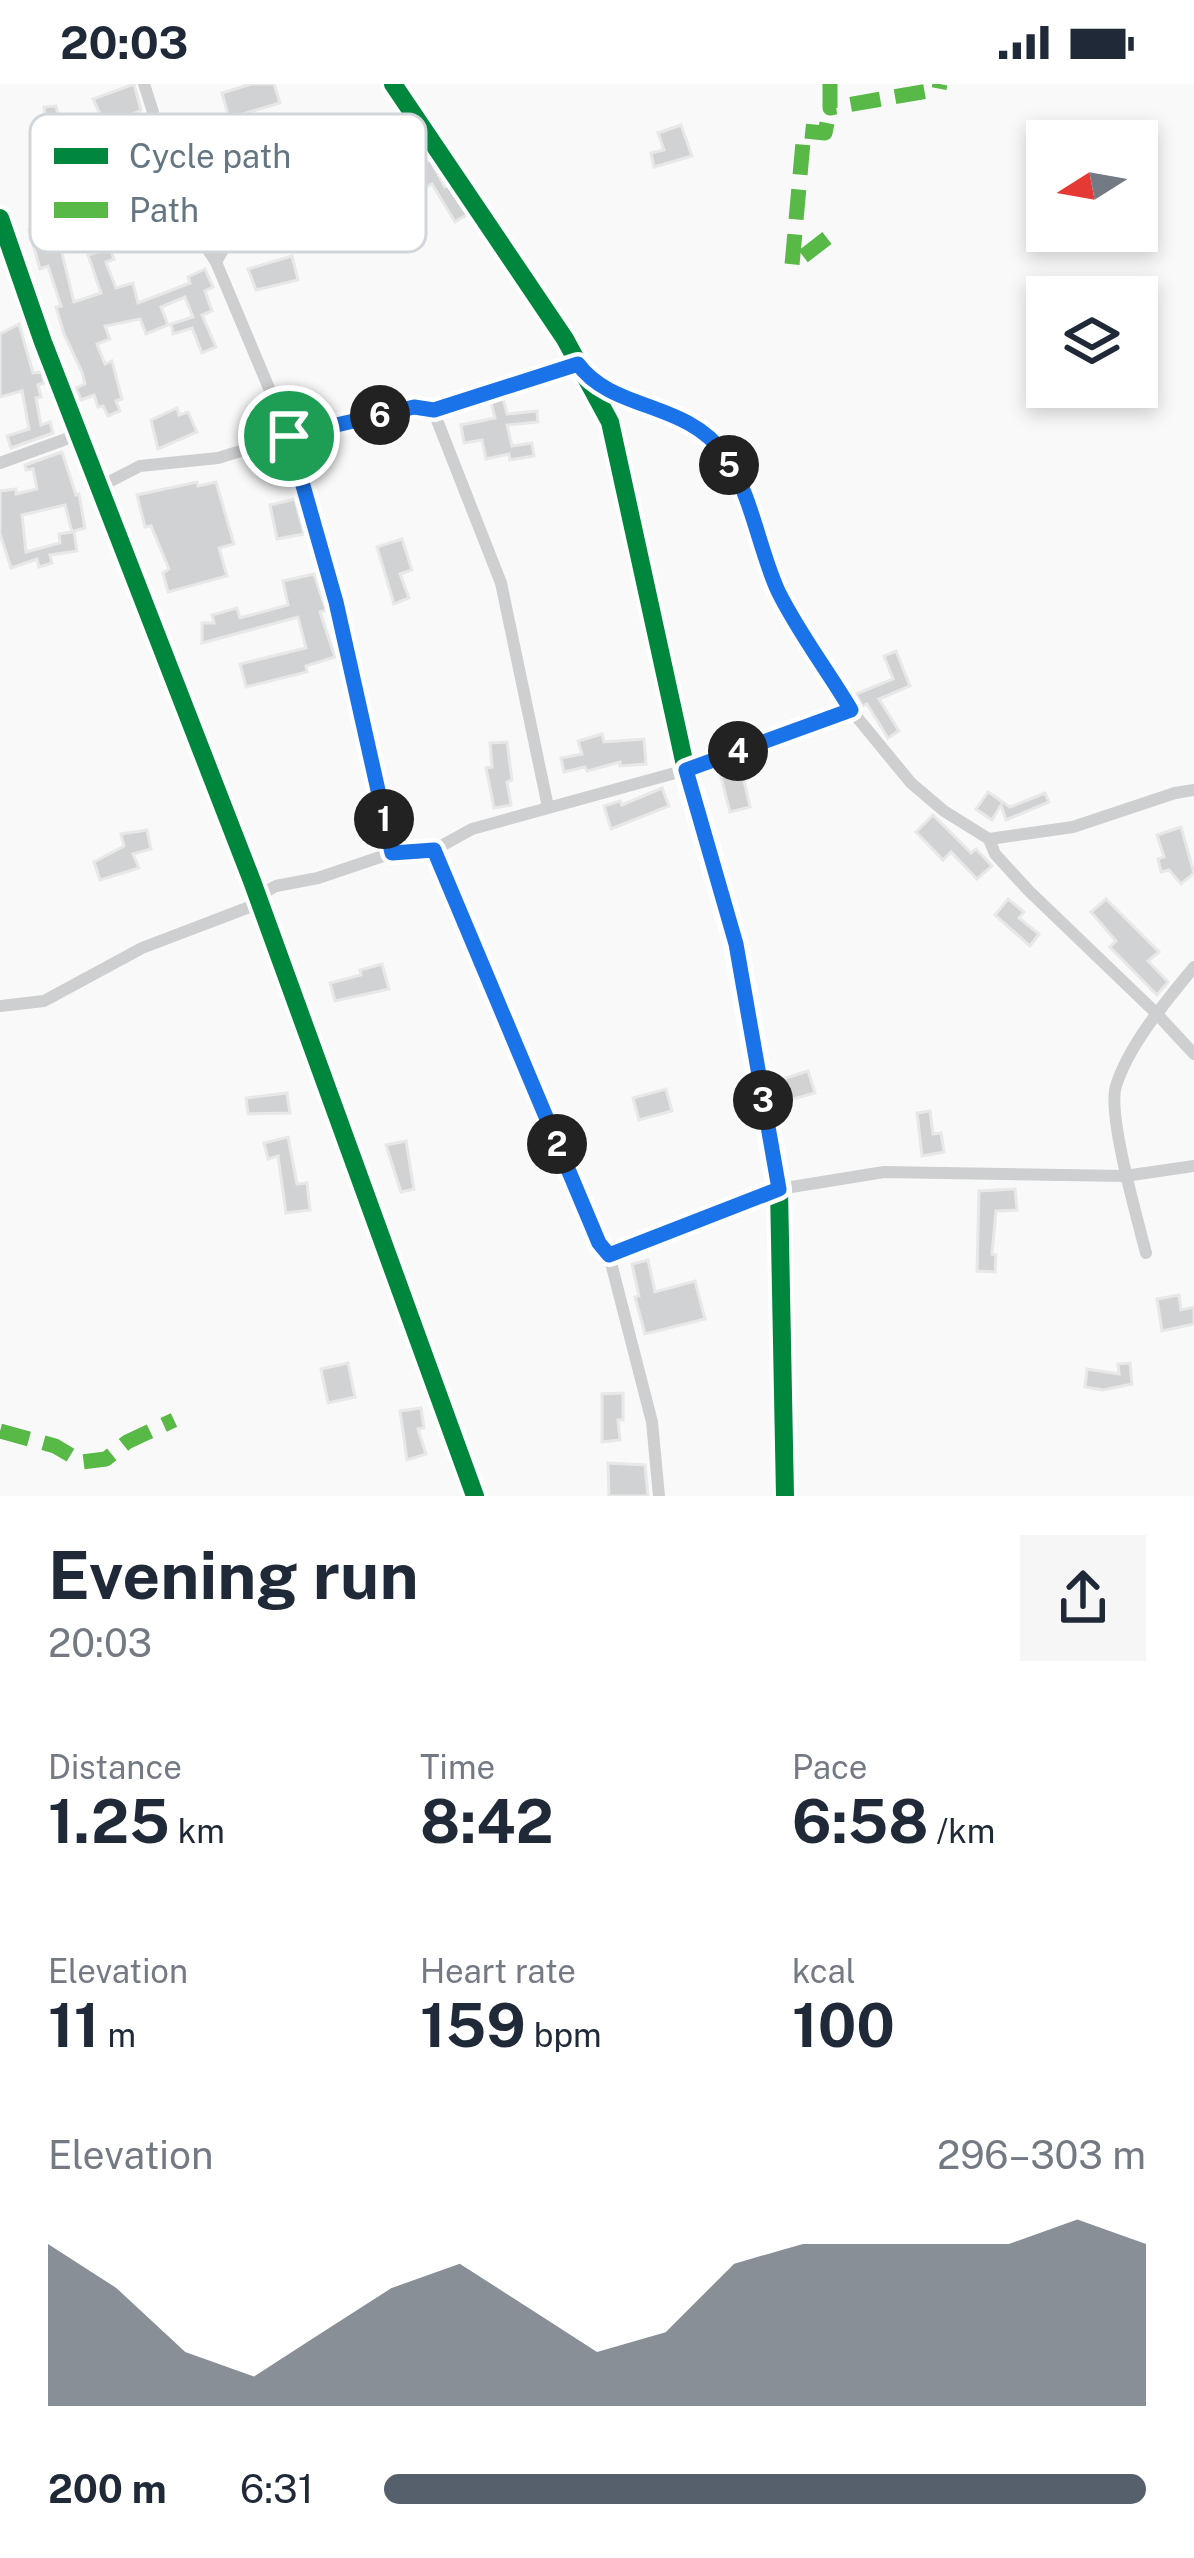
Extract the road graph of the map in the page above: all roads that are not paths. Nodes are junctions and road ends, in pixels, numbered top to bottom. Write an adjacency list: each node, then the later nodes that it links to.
1 (144, 84): 3 (street)
2 (393, 84): 4 (street)
3 (152, 114)
4 (413, 114)
5 (426, 134): 10 (street)
6 (0, 218): 13 (street)
7 (210, 252): 9 (street)
8 (223, 252): 9 (street)
9 (217, 262): 14 (street)
10 (578, 364): 11 (street); 12 (street)
11 (591, 382): 17 (street); 18 (street)
12 (434, 410): 14 (street); 20 (street)
13 (80, 434): 15 (street); 16 (street)
14 (289, 436): 16 (street); 23 (street)
15 (0, 463)
16 (99, 487): 24 (street)
17 (851, 710): 18 (street); 21 (street)
18 (686, 770): 20 (street); 31 (street)
19 (1194, 790): 21 (street)
20 (548, 807): 22 (street)
21 (989, 839): 27 (street)
22 (434, 850): 23 (street); 33 (street)
23 (392, 853): 24 (street)
24 (260, 903): 26 (street); 34 (street)
25 (1194, 967): 27 (street)
26 (0, 1006)
27 (1156, 1013): 28 (street); 30 (street)
28 (1194, 1054)
29 (1194, 1166): 30 (street)
30 (1125, 1176): 31 (street); 32 (street)
31 (779, 1189): 33 (street); 36 (street)
32 (1146, 1253)
33 (609, 1255): 35 (street)
34 (475, 1496)
35 (659, 1496)
36 (785, 1496)

